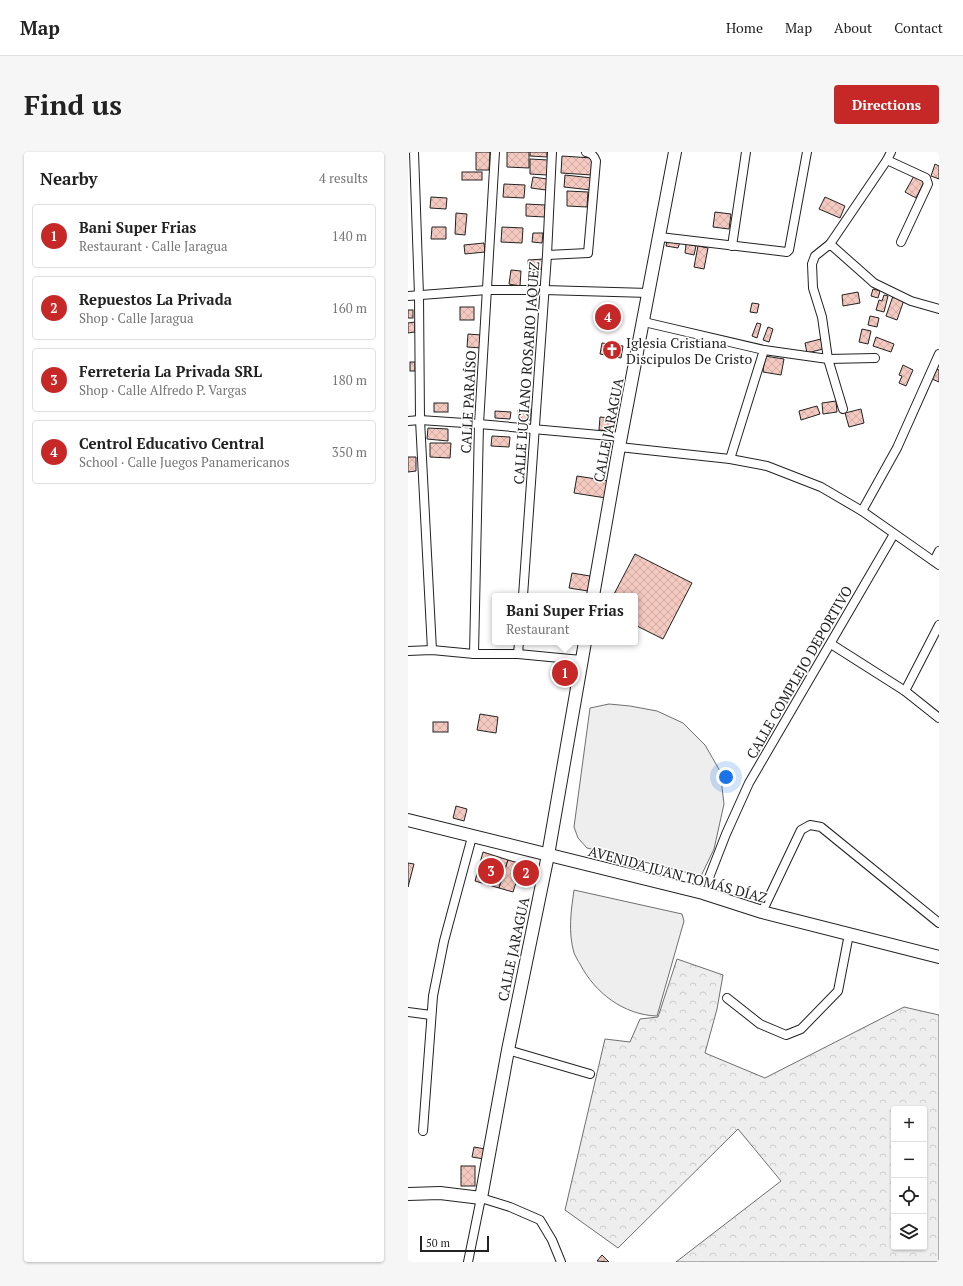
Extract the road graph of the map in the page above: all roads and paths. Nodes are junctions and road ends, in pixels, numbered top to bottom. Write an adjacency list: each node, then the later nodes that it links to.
1 (414, 152): 18 (street)
2 (495, 152): 15 (street, CALLE PARAÍSO)
3 (552, 152): 14 (street, CALLE LUCIANO ROSARIO JAQUEZ)
4 (586, 152): 14 (street)
5 (675, 152): 10 (street, CALLE JARAGUA)
6 (746, 152): 13 (street)
7 (806, 152): 13 (street)
8 (891, 152): 9 (street)
9 (887, 160): 11 (street); 12 (street)
10 (660, 237): 13 (street); 17 (street, CALLE JARAGUA)
11 (901, 242)
12 (830, 244): 20 (street); 24 (street)
13 (732, 246)
14 (547, 255): 16 (street, CALLE LUCIANO ROSARIO JAQUEZ)
15 (487, 290): 16 (street); 18 (street); 29 (street, CALLE PARAÍSO)
16 (544, 290): 17 (street); 30 (street, CALLE LUCIANO ROSARIO JAQUEZ)
17 (648, 293): 21 (street, CALLE JARAGUA)
18 (419, 295): 19 (street); 27 (street)
19 (408, 296)
20 (939, 309)
21 (644, 322): 22 (street); 31 (street, CALLE JARAGUA)
22 (764, 350): 24 (street); 32 (street)
23 (939, 354): 33 (street)
24 (828, 358): 25 (street); 26 (street)
25 (875, 358)
26 (843, 409)
27 (420, 420): 28 (street); 29 (street); 43 (street)
28 (408, 421)
29 (479, 424): 30 (street); 45 (street, CALLE PARAÍSO)
30 (535, 428): 31 (street); 37 (street, CALLE LUCIANO ROSARIO JAQUEZ)
31 (620, 442): 32 (street); 38 (street, CALLE JARAGUA)
32 (730, 459): 33 (street)
33 (862, 511): 34 (street)
34 (894, 534): 36 (street); 40 (street, CALLE COMPLEJO DEPORTIVO)
35 (939, 551): 36 (street)
36 (936, 563)
37 (523, 593)
38 (594, 593)
39 (939, 625): 48 (street)
40 (831, 644): 48 (street); 53 (street, CALLE COMPLEJO DEPORTIVO)
41 (519, 645): 46 (street)
42 (584, 645): 47 (street, CALLE JARAGUA)
43 (432, 650): 44 (street); 45 (street)
44 (408, 651)
45 (474, 654): 46 (street)
46 (518, 654): 47 (street)
47 (581, 660): 52 (street, CALLE JARAGUA)
48 (906, 691): 49 (street)
49 (939, 718)
50 (408, 820): 51 (street, AVENIDA JUAN TOMÁS DÍAZ)
51 (472, 837): 52 (street, AVENIDA JUAN TOMÁS DÍAZ); 60 (street)
52 (548, 855): 53 (street, AVENIDA JUAN TOMÁS DÍAZ); 61 (street, CALLE JARAGUA)
53 (703, 893): 54 (street, AVENIDA JUAN TOMÁS DÍAZ)
54 (762, 912): 55 (street); 56 (street, AVENIDA JUAN TOMÁS DÍAZ)
55 (939, 923)
56 (850, 934): 57 (street, AVENIDA JUAN TOMÁS DÍAZ); 58 (street)
57 (939, 957)
58 (727, 998)
59 (408, 1012): 60 (street)
60 (431, 1015): 63 (street)
61 (508, 1050): 62 (street); 65 (street, CALLE JARAGUA)
62 (590, 1074)
63 (423, 1131)
64 (408, 1194): 65 (street)
65 (481, 1198): 66 (street, CALLE JARAGUA); 67 (street)
66 (468, 1262)
67 (561, 1262)

